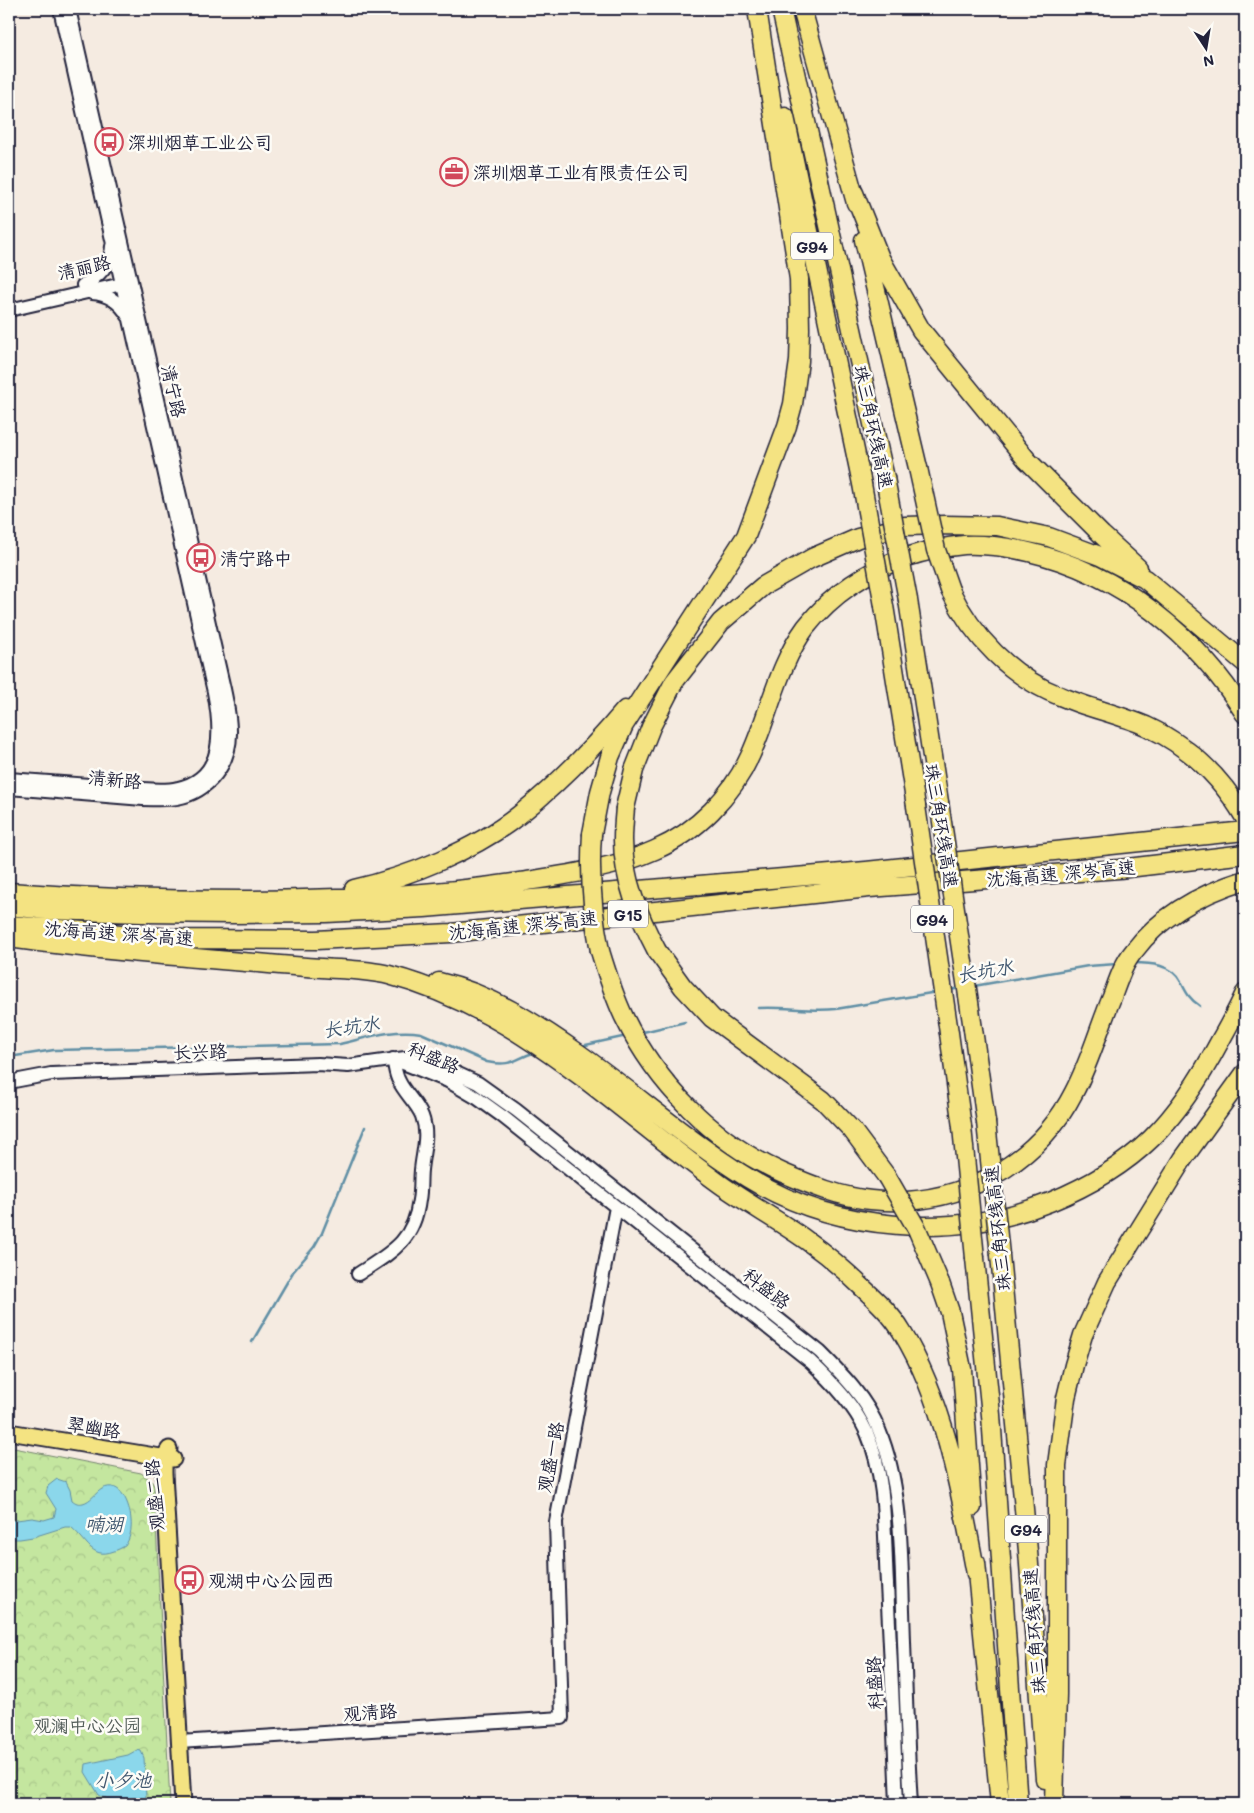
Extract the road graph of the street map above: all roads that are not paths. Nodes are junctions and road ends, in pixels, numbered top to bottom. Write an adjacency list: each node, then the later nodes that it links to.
1 (60, 9): 8 (street, 清宁路)
2 (69, 9): 9 (street, 清宁路)
3 (757, 9): 16 (highway)
4 (762, 9): 48 (highway, 珠三角环线高速 / G94, bridge)
5 (781, 9): 49 (highway, 珠三角环线高速 / G94, bridge)
6 (802, 9): 7 (highway)
7 (854, 193): 14 (highway); 21 (highway, bridge)
8 (112, 241): 9 (street, 清宁路); 10 (street)
9 (124, 279): 10 (street, 清丽路); 13 (street, 清宁路); 18 (street, 清宁路)
10 (84, 289): 11 (street, 清丽路); 12 (street, 清丽路); 13 (street)
11 (9, 303)
12 (9, 310)
13 (130, 321): 18 (street, 清宁路)
14 (1181, 607): 15 (highway); 40 (highway, bridge)
15 (1245, 664)
16 (656, 674): 24 (highway, bridge); 26 (highway)
17 (1245, 714): 26 (highway)
18 (211, 773): 19 (street, 清新路); 20 (street, 清新路)
19 (9, 779)
20 (9, 788)
21 (1245, 818)
22 (1245, 830): 27 (highway, 沈海高速 深岑高速 / G15)
23 (1245, 854): 28 (highway, 沈海高速 深岑高速 / G15)
24 (1245, 880)
25 (9, 892): 26 (highway)
26 (282, 900)
27 (9, 906)
28 (9, 925)
29 (9, 938): 30 (highway)
30 (387, 974): 31 (highway); 40 (highway)
31 (1245, 993)
32 (394, 1059): 34 (street, 长兴路); 35 (street, 科盛路); 36 (street); 46 (street, 科盛路)
33 (1245, 1073): 50 (highway)
34 (9, 1082)
35 (616, 1207): 41 (street, 观盛一路); 45 (street, 科盛路)
36 (358, 1274)
37 (9, 1422): 39 (main road, 翠幽路)
38 (9, 1432): 39 (main road, 翠幽路)
39 (169, 1455): 42 (main road, 观盛二路)
40 (976, 1574): 47 (highway)
41 (562, 1718): 42 (street, 观清路)
42 (184, 1741): 43 (main road, 观盛二路); 44 (main road, 观盛二路)
43 (182, 1804)
44 (192, 1804)
45 (897, 1804)
46 (911, 1804)
47 (1000, 1804)
48 (1018, 1804)
49 (1047, 1804)
50 (1054, 1804)

